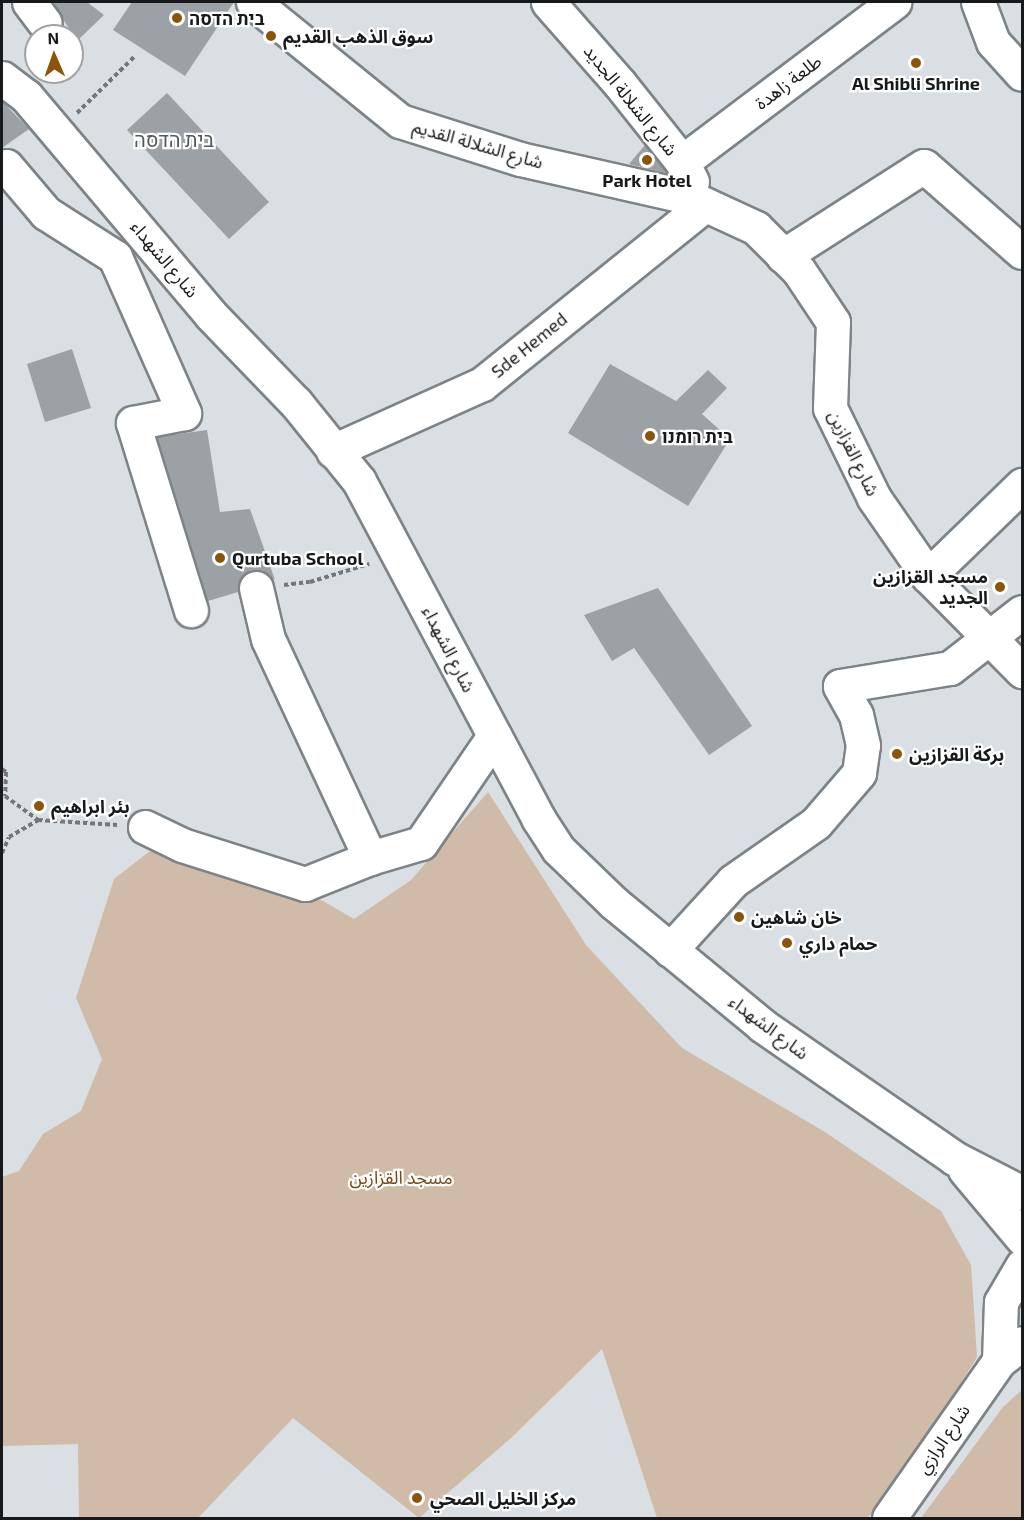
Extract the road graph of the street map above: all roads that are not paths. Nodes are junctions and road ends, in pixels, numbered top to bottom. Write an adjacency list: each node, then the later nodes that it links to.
1 (253, 2): 9 (street, شارع الشلالة القديم)
2 (548, 2): 7 (street, شارع الشلالة الجديد)
3 (894, 2): 7 (street, طلعة زاهدة)
4 (978, 2): 5 (street)
5 (1023, 74)
6 (2, 78): 12 (street, شارع الشهداء)
7 (682, 162): 9 (street, شارع الشلالة الجديد)
8 (6, 166): 16 (street)
9 (705, 205): 11 (street, شارع القزازين); 12 (street, Sde Hemed)
10 (1023, 252): 11 (street)
11 (783, 256): 14 (street, شارع القزازين)
12 (333, 451): 20 (street, شارع الشهداء)
13 (1023, 485): 14 (street)
14 (928, 576): 18 (street, شارع القزازين)
15 (256, 588): 22 (street)
16 (190, 610)
17 (1023, 612): 18 (street)
18 (988, 636): 19 (street, شارع القزازين); 23 (street)
19 (1023, 671)
20 (494, 735): 22 (street); 23 (street, شارع الشهداء)
21 (145, 827): 22 (street)
22 (370, 858)
23 (670, 950): 24 (street, شارع الشهداء)
24 (954, 1158): 25 (street); 26 (street)
25 (1023, 1193)
26 (1023, 1238)
27 (1023, 1266): 28 (street, شارع الرازي)
28 (1011, 1352): 29 (street, شارع الرازي)
29 (889, 1518)

